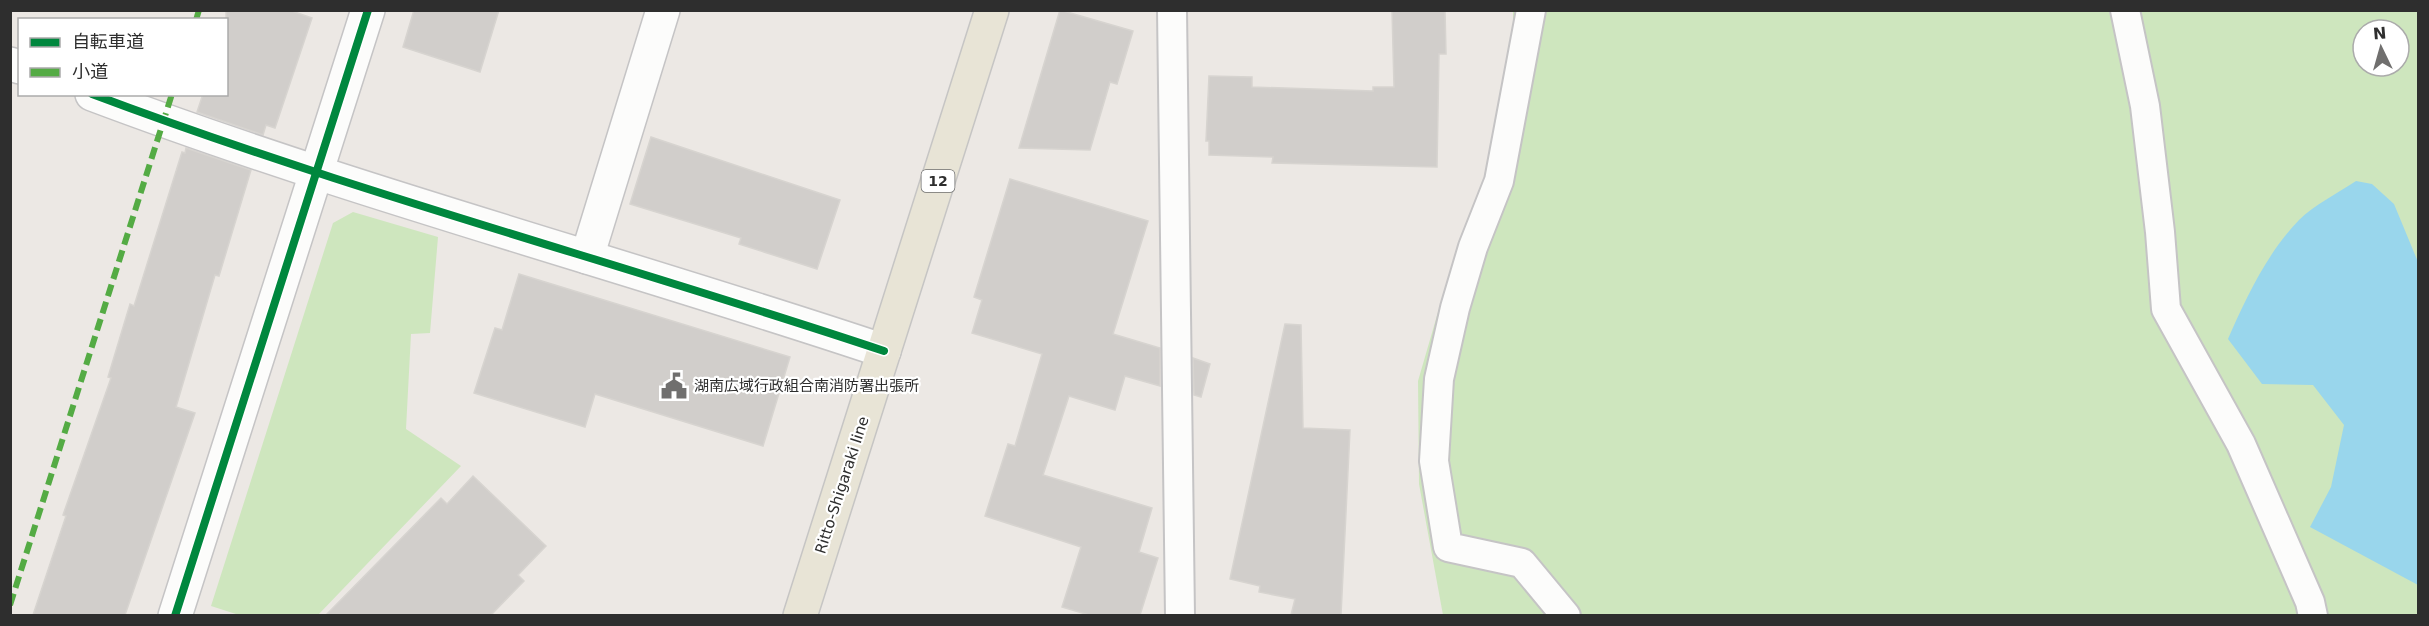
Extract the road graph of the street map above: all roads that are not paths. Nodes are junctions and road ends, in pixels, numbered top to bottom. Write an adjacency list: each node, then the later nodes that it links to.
1 (368, 10): 8 (street)
2 (663, 10): 9 (street)
3 (992, 10): 10 (main road, Ritto-Shigaraki line / 12)
4 (1172, 10): 13 (lane)
5 (1532, 10): 14 (lane)
6 (2125, 10): 15 (lane)
7 (98, 96): 8 (street)
8 (317, 174): 9 (street); 11 (street)
9 (587, 257): 10 (street)
10 (884, 351): 12 (main road, Ritto-Shigaraki line / 12)
11 (175, 615)
12 (800, 615)
13 (1180, 615)
14 (1566, 615)
15 (2313, 615)

